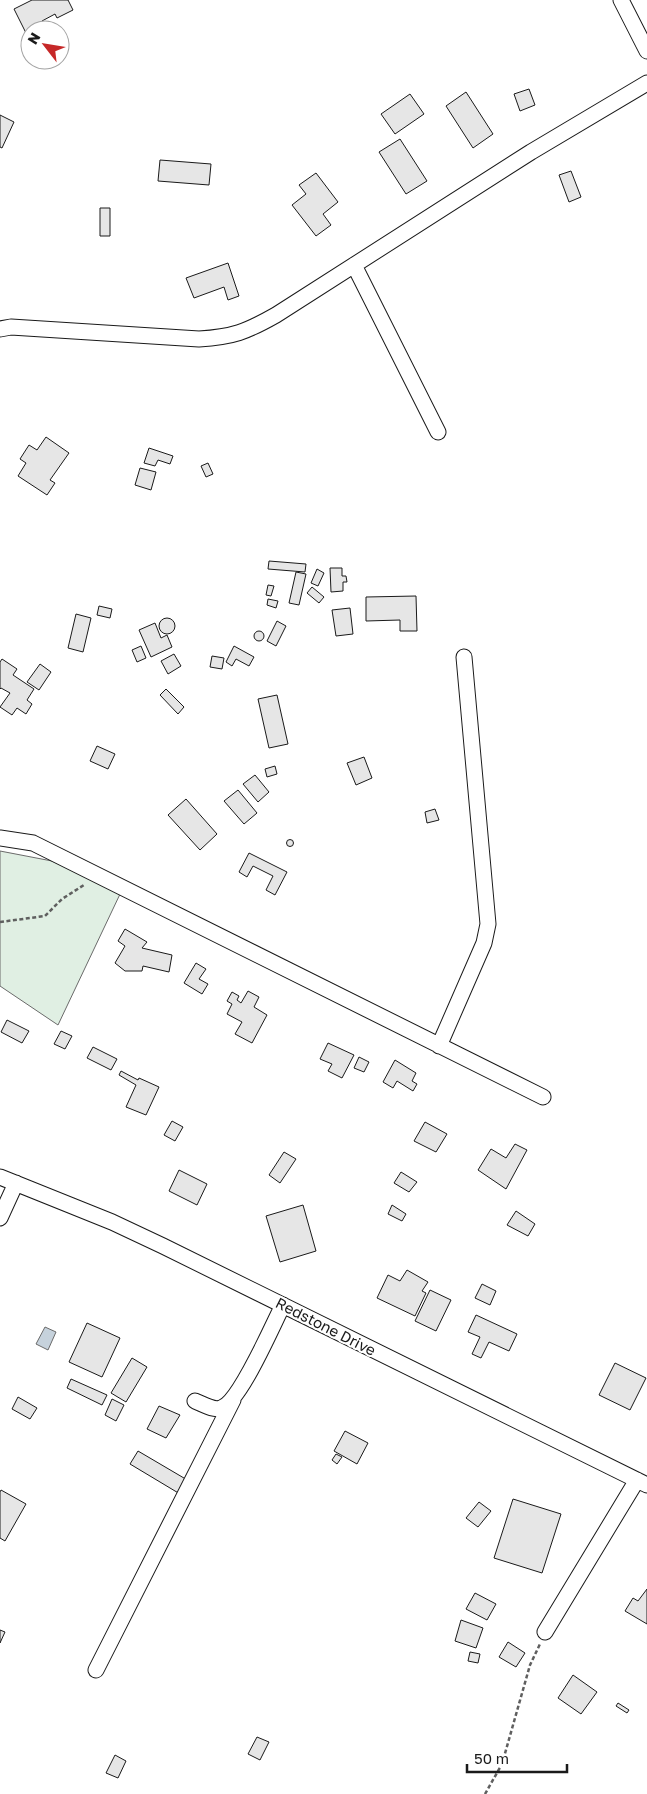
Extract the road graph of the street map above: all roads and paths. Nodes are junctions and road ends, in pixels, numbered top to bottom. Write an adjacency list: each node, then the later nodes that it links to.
1 (621, 0): 2 (street)
2 (647, 51)
3 (647, 83): 4 (street)
4 (354, 265): 5 (street); 6 (street)
5 (0, 329)
6 (438, 432)
7 (464, 657): 11 (street)
8 (0, 838): 9 (street)
9 (93, 873): 10 (path); 11 (street)
10 (0, 922)
11 (439, 1046): 12 (street)
12 (543, 1097)
13 (0, 1177): 14 (street, Redstone Drive)
14 (16, 1183): 15 (street); 16 (street, Redstone Drive)
15 (0, 1218)
16 (284, 1304): 17 (street); 19 (street, Redstone Drive)
17 (232, 1400): 18 (street); 21 (street)
18 (195, 1401)
19 (642, 1483): 20 (street)
20 (545, 1632): 22 (path)
21 (96, 1670)
22 (485, 1794)

